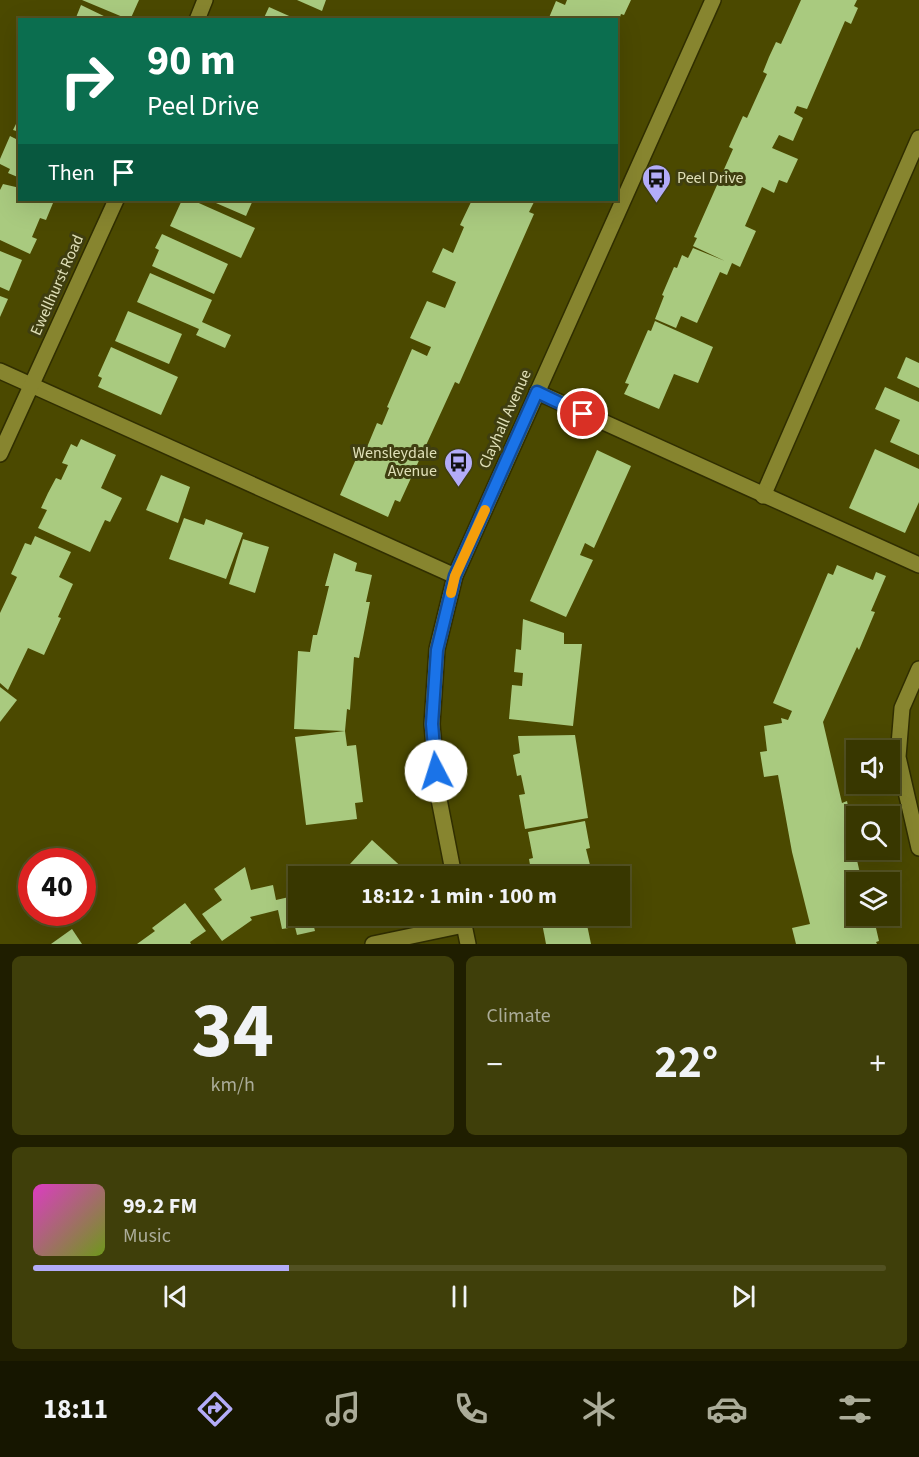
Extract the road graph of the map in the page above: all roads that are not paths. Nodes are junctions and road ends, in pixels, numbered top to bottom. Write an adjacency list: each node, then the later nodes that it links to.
1 (206, 0): 3 (street)
2 (713, 0): 8 (street, Clayhall Avenue)
3 (198, 18)
4 (919, 138): 10 (street)
5 (116, 201): 7 (street, Ewellhurst Road)
6 (0, 371): 7 (street)
7 (32, 385): 9 (street, Ewellhurst Road); 12 (street)
8 (537, 392): 10 (street); 12 (street, Clayhall Avenue)
9 (0, 454)
10 (763, 496): 11 (street)
11 (919, 565)
12 (455, 576): 15 (street, Clayhall Avenue)
13 (919, 669): 14 (street)
14 (919, 848)
15 (452, 866)
16 (440, 926): 18 (street)
17 (464, 926): 19 (street)
18 (373, 944)
19 (468, 944)

